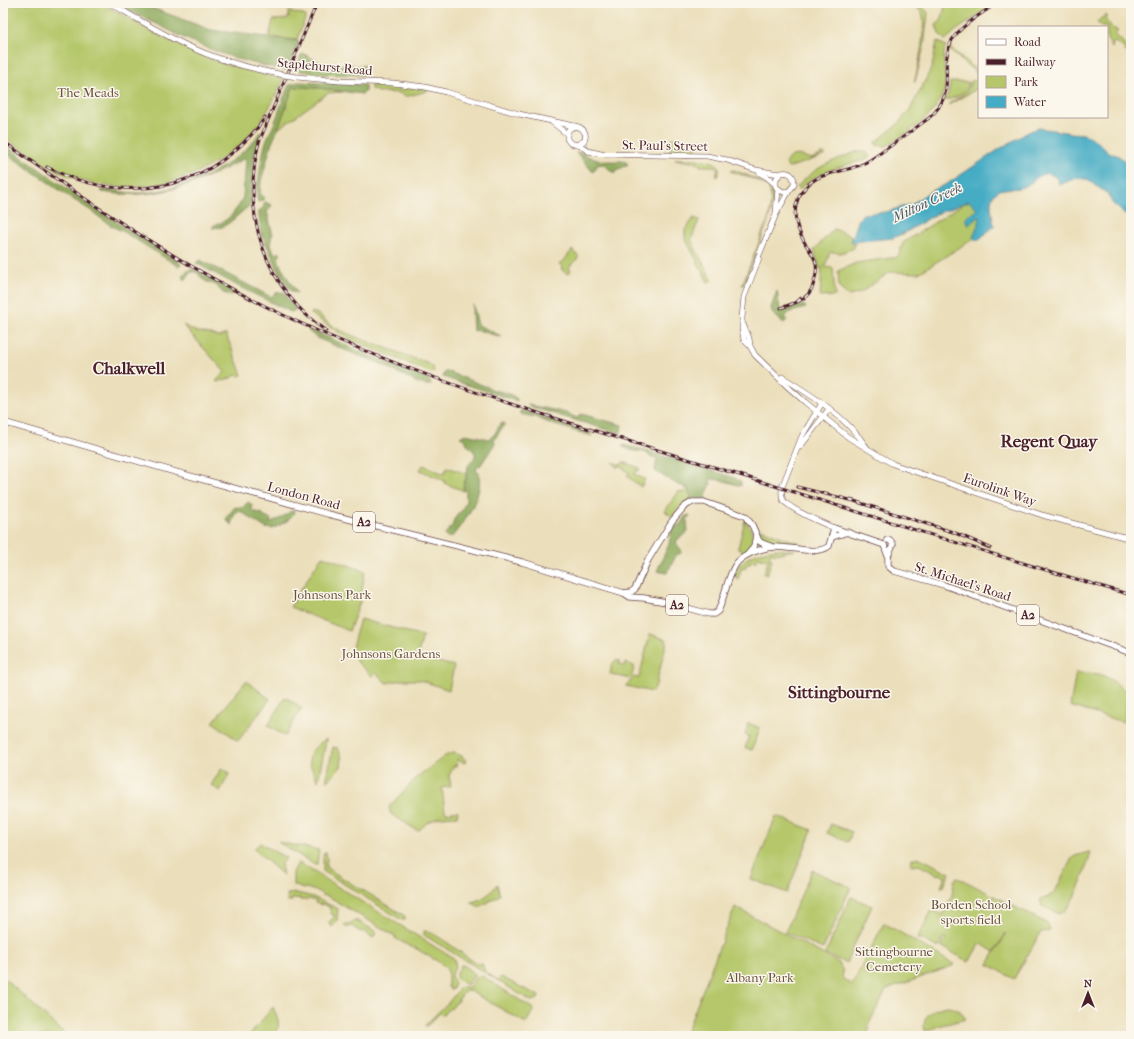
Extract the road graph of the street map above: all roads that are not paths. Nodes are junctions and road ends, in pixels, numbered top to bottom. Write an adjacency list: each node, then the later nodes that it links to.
1 (110, 3): 2 (main road, Staplehurst Road, bridge)
2 (549, 120): 3 (main road, Staplehurst Road); 4 (main road, Staplehurst Road)
3 (575, 126): 4 (main road); 5 (main road)
4 (567, 134): 6 (main road)
5 (584, 141): 6 (main road); 7 (main road)
6 (577, 145): 7 (main road, St. Paul's Street)
7 (597, 153): 8 (main road, St. Paul's Street)
8 (756, 170): 9 (main road, St. Paul's Street); 10 (main road, St. Paul's Street)
9 (779, 174): 10 (main road); 11 (main road)
10 (777, 187): 11 (main road); 12 (main road)
11 (789, 191): 12 (main road)
12 (776, 214): 13 (main road)
13 (776, 374): 14 (main road, Eurolink Way); 16 (main road, Eurolink Way)
14 (822, 403): 15 (main road, Eurolink Way); 16 (main road)
15 (829, 409): 17 (main road); 20 (main road, Eurolink Way)
16 (817, 412): 17 (main road, Eurolink Way); 19 (main road)
17 (823, 417): 19 (main road); 20 (main road, Eurolink Way)
18 (3, 422): 29 (main road, London Road / A2)
19 (798, 449): 21 (main road)
20 (868, 449): 25 (main road, Eurolink Way)
21 (834, 528): 22 (main road, St. Michael's Road / A2); 24 (main road)
22 (848, 532): 24 (main road); 31 (main road, St. Michael's Road / A2)
23 (756, 535): 26 (main road); 27 (main road, A2); 28 (main road)
24 (832, 537): 26 (main road, A2)
25 (1130, 539)
26 (773, 547): 27 (main road, A2)
27 (747, 555): 30 (main road, A2)
28 (637, 585): 29 (main road); 30 (main road)
29 (624, 593): 30 (main road, A2)
30 (644, 598)
31 (1131, 653)

